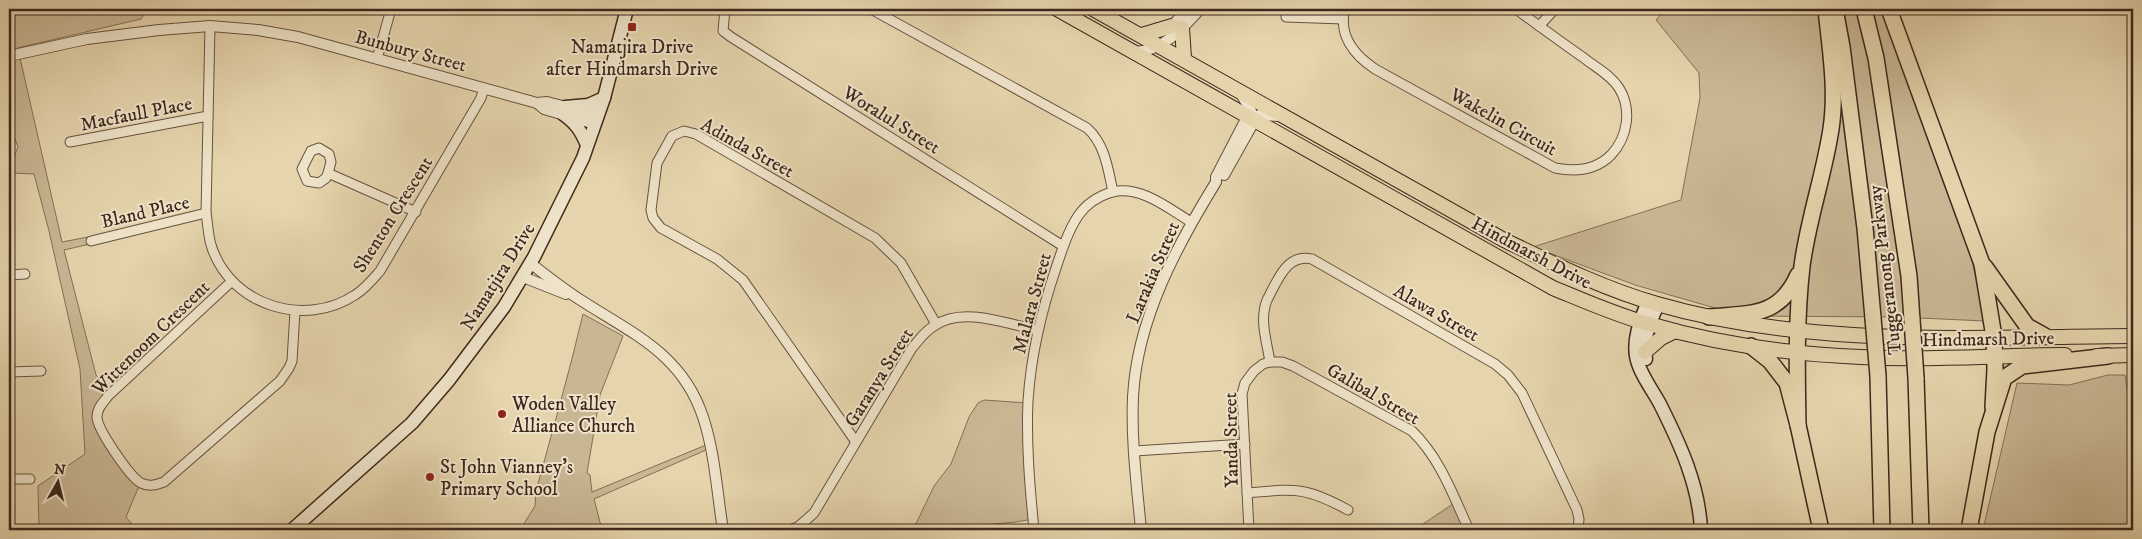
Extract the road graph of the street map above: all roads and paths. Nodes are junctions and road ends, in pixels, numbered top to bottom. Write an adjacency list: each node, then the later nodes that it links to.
1 (391, 9): 26 (street)
2 (627, 9): 30 (main road, Namatjira Drive)
3 (725, 9): 44 (street, Woralul Street)
4 (871, 9): 39 (street)
5 (1056, 9): 23 (main road, Hindmarsh Drive)
6 (1093, 9): 21 (main road, Hindmarsh Drive)
7 (1188, 9): 20 (street)
8 (1200, 9): 20 (street)
9 (1345, 9): 17 (street, Wakelin Circuit)
10 (1516, 9): 19 (street, Wakelin Circuit)
11 (1555, 9): 19 (street)
12 (1826, 9): 46 (highway)
13 (1835, 9): 93 (highway, Tuggeranong Parkway, bridge)
14 (1864, 9): 94 (highway, Tuggeranong Parkway, bridge)
15 (1890, 9): 47 (highway)
16 (1286, 17): 17 (street)
17 (1344, 19): 19 (street, Wakelin Circuit)
18 (210, 26): 24 (street, Bunbury Street); 26 (street, Bunbury Street); 32 (street, Shenton Crescent)
19 (1539, 26)
20 (1177, 27): 21 (main road); 22 (street); 25 (main road)
21 (1142, 35): 22 (main road, Hindmarsh Drive)
22 (1160, 45): 23 (street); 25 (main road, Hindmarsh Drive); 27 (street)
23 (1134, 52): 27 (main road, Hindmarsh Drive)
24 (9, 56)
25 (1184, 58): 29 (main road, Hindmarsh Drive)
26 (377, 59): 28 (street, Bunbury Street)
27 (1172, 72): 34 (main road, Hindmarsh Drive)
28 (484, 88): 31 (street, Bunbury Street); 40 (street, Shenton Crescent)
29 (1239, 90): 33 (main road, Hindmarsh Drive); 34 (street)
30 (604, 98): 31 (main road); 35 (main road, Namatjira Drive)
31 (564, 111): 35 (street, Bunbury Street); 37 (main road)
32 (208, 116): 36 (street, Macfaull Place); 41 (street, Shenton Crescent)
33 (1287, 117): 34 (street); 53 (main road, Hindmarsh Drive)
34 (1251, 118): 42 (street, Larakia Street); 56 (main road, Hindmarsh Drive)
35 (596, 119): 37 (main road, Namatjira Drive)
36 (70, 142)
37 (587, 145): 45 (main road, Namatjira Drive)
38 (328, 173): 40 (street)
39 (1113, 192): 42 (street, Malara Street); 44 (street, Malara Street)
40 (416, 212): 54 (street, Shenton Crescent)
41 (206, 213): 43 (street, Bland Place); 51 (street, Shenton Crescent)
42 (1191, 222): 78 (street, Larakia Street)
43 (91, 241)
44 (1063, 246): 58 (street, Malara Street)
45 (530, 263): 50 (main road, Namatjira Drive); 52 (street)
46 (1803, 264): 55 (highway); 59 (highway)
47 (1982, 264): 61 (highway); 63 (highway)
48 (25, 274): 49 (street)
49 (9, 275)
50 (523, 277): 52 (street); 83 (main road, Namatjira Drive)
51 (232, 281): 54 (street, Shenton Crescent); 54 (street, Wittenoom Crescent)
52 (578, 298): 84 (street)
53 (1653, 303): 55 (main road, Hindmarsh Drive); 56 (main road)
54 (295, 311)
55 (1709, 317): 59 (main road, Hindmarsh Drive)
56 (1645, 323): 60 (main road, Hindmarsh Drive); 65 (main road); 73 (main road)
57 (936, 324): 58 (street, Garanya Street); 76 (street, Garanya Street); 76 (street, Adinda Street)
58 (1037, 330): 86 (street, Malara Street)
59 (1799, 330): 63 (main road, Hindmarsh Drive); 66 (highway)
60 (1675, 331): 64 (main road, Hindmarsh Drive); 65 (main road)
61 (2045, 336): 62 (main road, Hindmarsh Drive); 63 (main road, Hindmarsh Drive)
62 (2133, 336)
63 (1994, 337): 67 (highway)
64 (1751, 346): 66 (main road, Hindmarsh Drive); 75 (highway)
65 (1645, 352): 73 (main road)
66 (1798, 353): 67 (main road, Hindmarsh Drive); 75 (highway)
67 (1995, 355): 69 (main road, Hindmarsh Drive); 74 (highway)
68 (2133, 355): 69 (main road, Hindmarsh Drive)
69 (2108, 356): 74 (highway)
70 (1270, 362): 77 (street, Yanda Street); 89 (street, Galibal Street); 90 (street, Alawa Street)
71 (9, 372): 72 (street)
72 (41, 372)
73 (1645, 377): 91 (main road)
74 (1994, 407): 95 (highway)
75 (1798, 425): 92 (highway)
76 (856, 442): 85 (street, Garanya Street)
77 (1244, 444): 78 (street); 81 (street, Yanda Street)
78 (1134, 451): 87 (street, Larakia Street)
79 (9, 479): 80 (street)
80 (30, 479)
81 (1247, 494): 82 (street); 88 (street, Yanda Street)
82 (1348, 510)
83 (292, 530)
84 (723, 530)
85 (789, 530)
86 (1034, 530)
87 (1141, 530)
88 (1249, 530)
89 (1469, 530)
90 (1578, 530)
91 (1701, 530)
92 (1821, 530)
93 (1882, 530)
94 (1921, 530)
95 (1969, 530)

